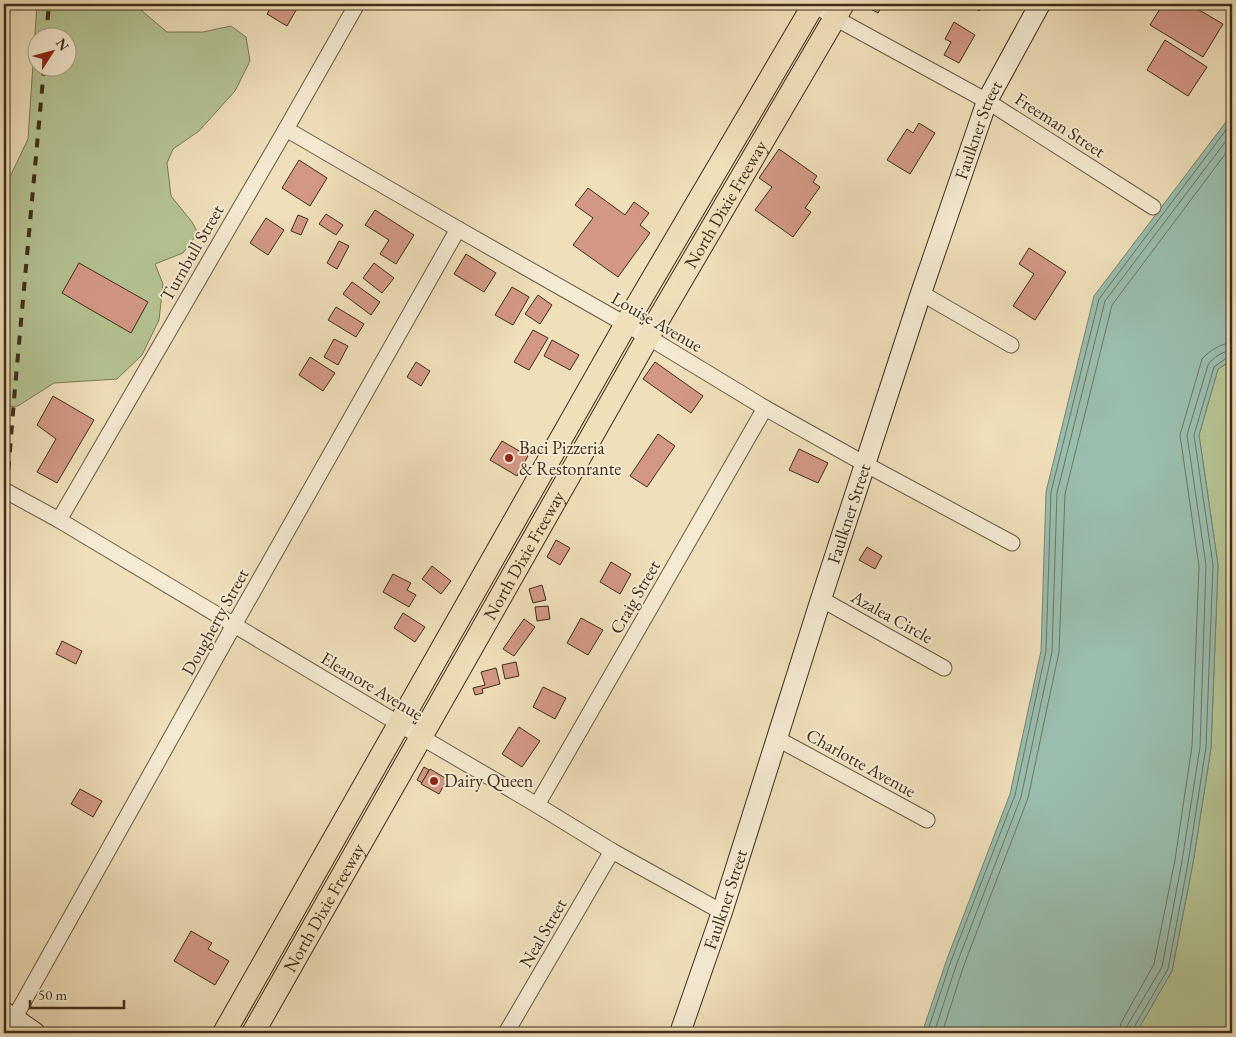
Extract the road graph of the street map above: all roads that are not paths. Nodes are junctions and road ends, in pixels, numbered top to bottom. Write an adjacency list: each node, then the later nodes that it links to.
1 (357, 4): 6 (street, Turnbull Street)
2 (814, 4): 4 (street, Freeman Street); 10 (main road, North Dixie Freeway)
3 (1040, 4): 5 (street, Faulkner Street)
4 (839, 11): 5 (street, Freeman Street); 11 (main road, North Dixie Freeway)
5 (987, 101): 7 (street, Freeman Street); 9 (street, Faulkner Street)
6 (286, 130): 8 (street, Louise Avenue); 16 (street, Turnbull Street)
7 (1153, 207)
8 (458, 229): 10 (street, Louise Avenue); 19 (street, Dougherty Street)
9 (921, 293): 12 (street); 14 (street, Faulkner Street)
10 (626, 324): 11 (street, Louise Avenue); 21 (main road, North Dixie Freeway)
11 (648, 337): 13 (street, Louise Avenue); 22 (main road, North Dixie Freeway)
12 (1011, 345)
13 (765, 408): 14 (street, Louise Avenue); 24 (street, Craig Street)
14 (865, 464): 17 (street, Louise Avenue); 18 (street, Faulkner Street)
15 (4, 490): 16 (street, Eleanore Avenue)
16 (59, 520): 19 (street, Eleanore Avenue)
17 (1012, 544)
18 (821, 599): 20 (street, Azalea Circle); 23 (street, Faulkner Street)
19 (234, 625): 21 (street, Eleanore Avenue); 28 (street, Dougherty Street)
20 (944, 668)
21 (399, 724): 22 (street, Eleanore Avenue); 30 (main road, North Dixie Freeway)
22 (421, 737): 24 (street, Eleanore Avenue); 31 (main road, North Dixie Freeway)
23 (776, 738): 25 (street, Charlotte Avenue); 27 (street, Faulkner Street)
24 (537, 805): 26 (street, Eleanore Avenue)
25 (927, 820)
26 (612, 851): 27 (street, Eleanore Avenue); 32 (street, Neal Street)
27 (722, 912): 33 (street, Faulkner Street)
28 (8, 1021): 29 (street)
29 (35, 1033)
30 (224, 1033)
31 (253, 1033)
32 (506, 1033)
33 (680, 1033)

